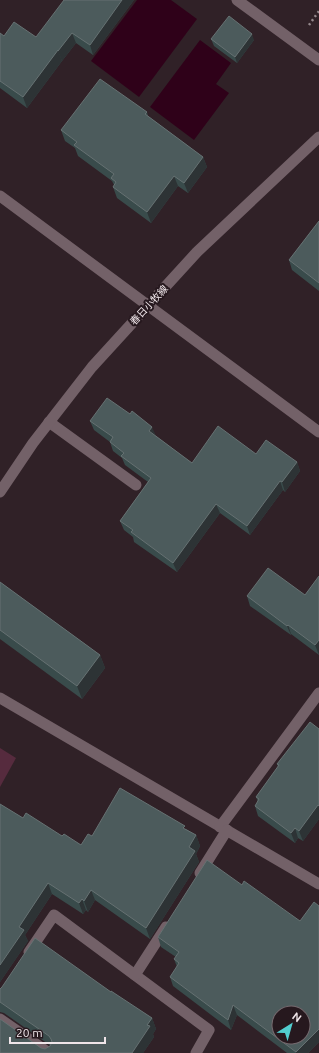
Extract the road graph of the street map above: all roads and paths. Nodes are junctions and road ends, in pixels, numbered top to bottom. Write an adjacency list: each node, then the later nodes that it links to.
1 (237, 0): 2 (street)
2 (319, 60)
3 (319, 137): 5 (street, 春日小牧線)
4 (0, 196): 5 (street)
5 (148, 306): 6 (street, 春日小牧線); 7 (street)
6 (50, 422): 8 (street); 9 (street, 春日小牧線)
7 (319, 432)
8 (136, 485)
9 (0, 492)
10 (319, 693): 12 (street)
11 (0, 698): 12 (street)
12 (224, 828): 13 (street); 14 (street)
13 (194, 883)
14 (319, 884)
15 (173, 916): 17 (street)
16 (23, 961): 17 (street)
17 (135, 975): 20 (street)
18 (0, 1019): 19 (street)
19 (49, 1053)
20 (196, 1053)

